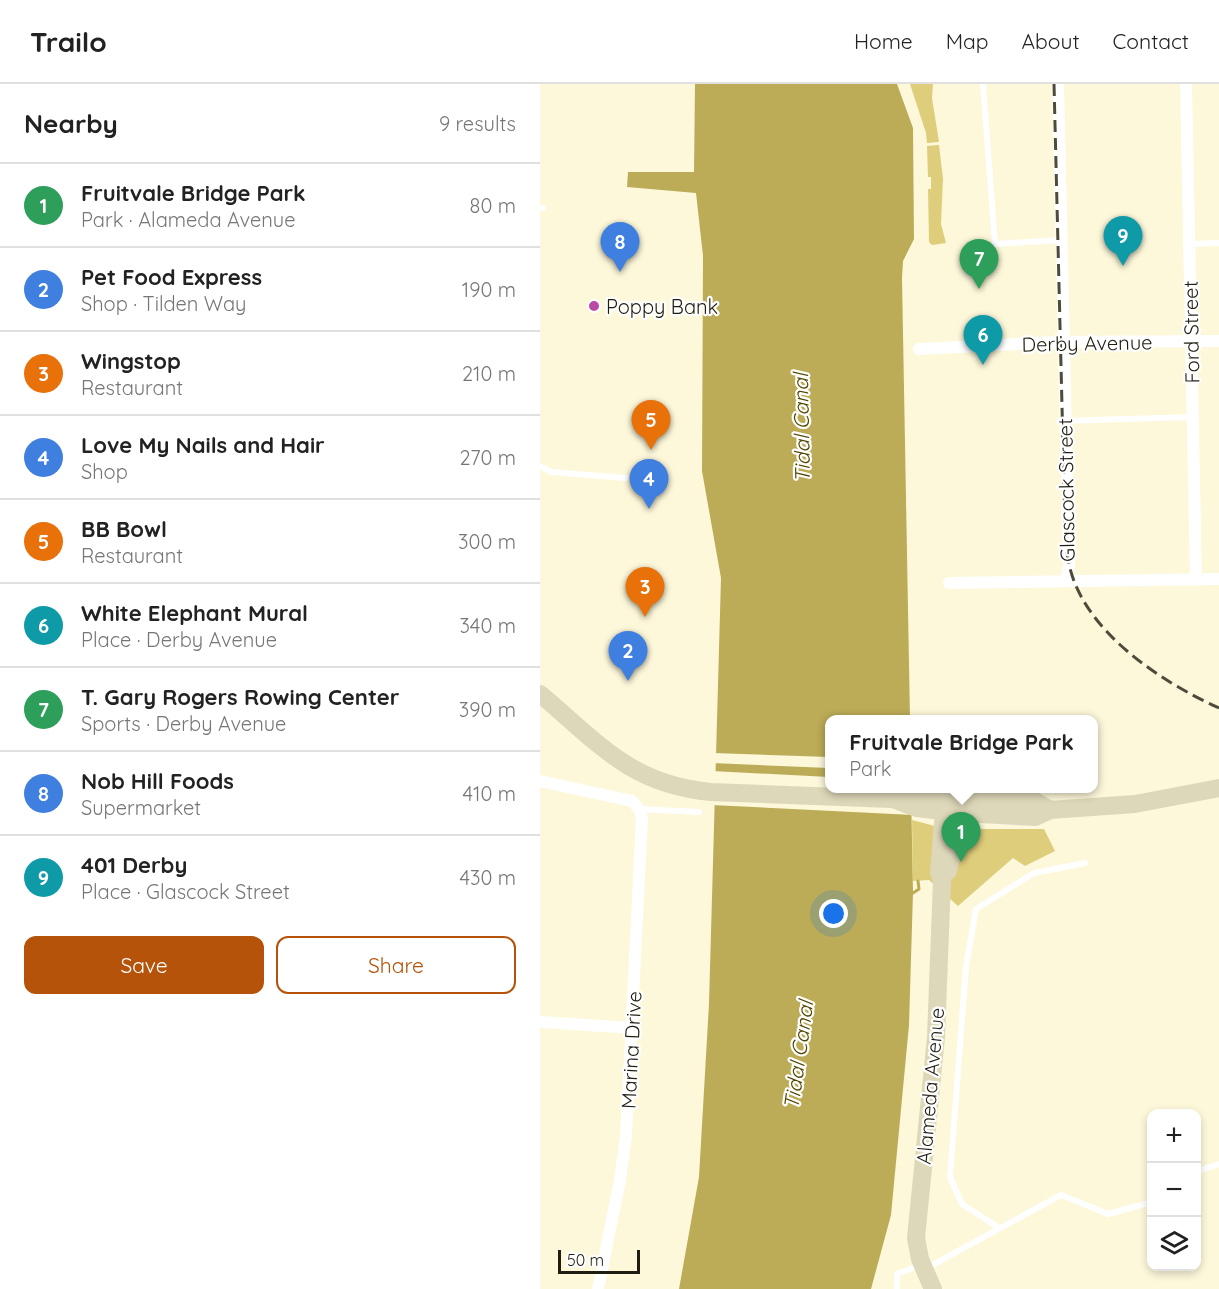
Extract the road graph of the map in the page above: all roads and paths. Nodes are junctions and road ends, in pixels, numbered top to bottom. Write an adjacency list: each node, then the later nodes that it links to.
1 (983, 84): 5 (lane)
2 (1051, 84): 5 (street, Glascock Street)
3 (1058, 84): 5 (street, Glascock Street)
4 (1186, 84): 7 (street, Ford Street)
5 (1058, 240): 9 (street, Glascock Street)
6 (1219, 243): 7 (lane)
7 (1190, 244): 10 (street, Ford Street)
8 (1219, 341): 10 (street, Derby Avenue)
9 (1061, 342): 10 (street, Derby Avenue); 11 (street, Derby Avenue); 13 (street, Glascock Street)
10 (1192, 342): 12 (street, Ford Street)
11 (923, 349)
12 (1193, 417): 13 (lane); 18 (street, Ford Street)
13 (1062, 421): 17 (street, Glascock Street)
14 (540, 466): 15 (lane)
15 (626, 478)
16 (1219, 579): 18 (street)
17 (1066, 580): 18 (street); 19 (street)
18 (1196, 580)
19 (949, 583)
20 (540, 683): 22 (main road)
21 (540, 694): 22 (main road)
22 (566, 716): 25 (main road)
23 (540, 781): 26 (street)
24 (1219, 788): 25 (main road)
25 (953, 807): 35 (main road, Alameda Avenue)
26 (639, 809): 27 (lane); 30 (street, Marina Drive)
27 (699, 812)
28 (1085, 863): 34 (lane)
29 (540, 1022): 30 (street)
30 (633, 1028): 36 (street, Marina Drive)
31 (1219, 1164): 32 (lane)
32 (1201, 1170)
33 (1147, 1203): 34 (lane)
34 (999, 1228): 35 (lane)
35 (923, 1267): 37 (lane); 38 (main road, Alameda Avenue)
36 (598, 1289)
37 (897, 1289)
38 (933, 1289)

